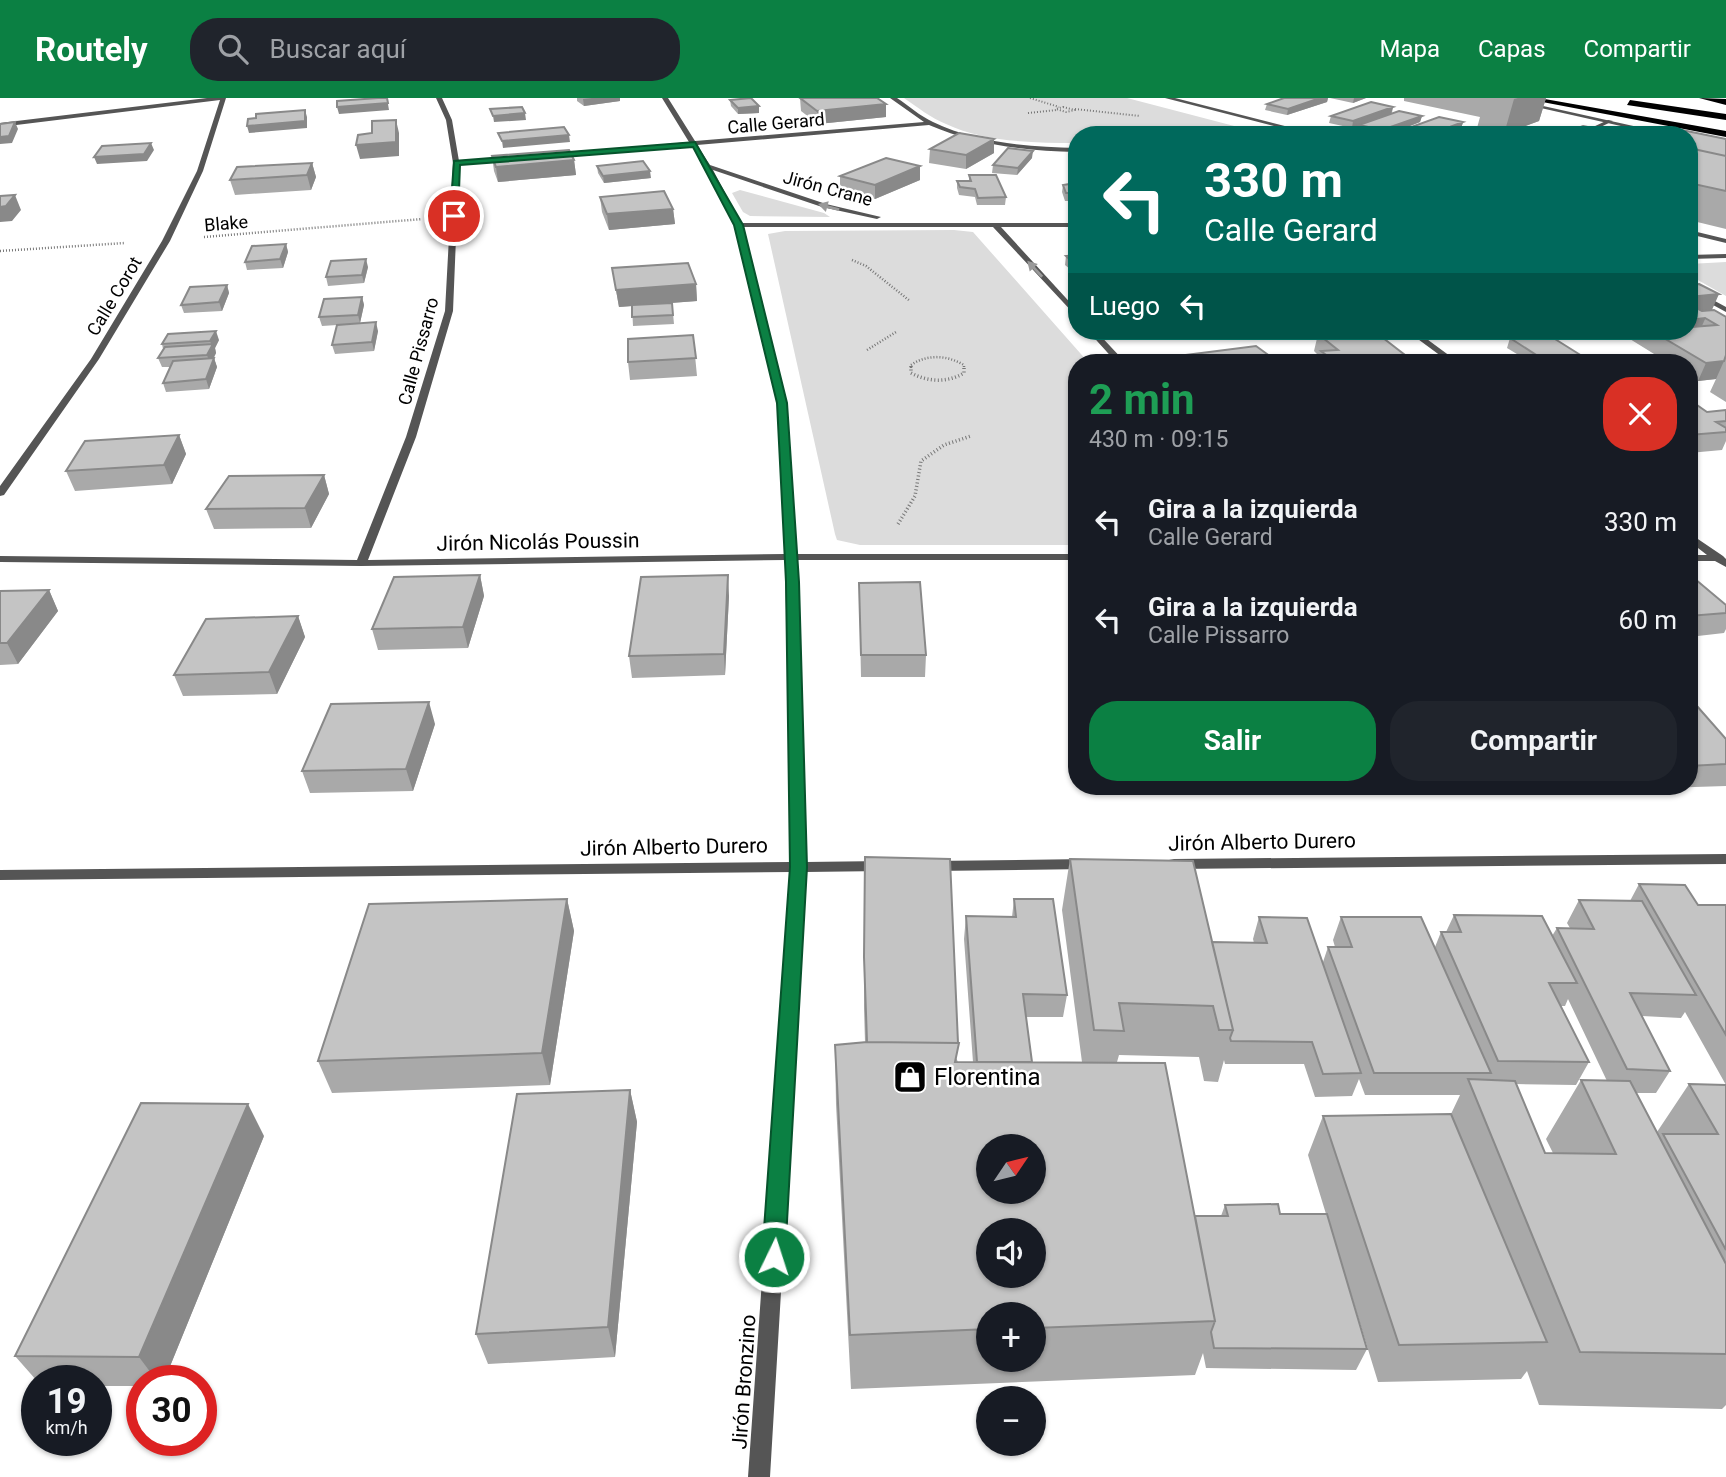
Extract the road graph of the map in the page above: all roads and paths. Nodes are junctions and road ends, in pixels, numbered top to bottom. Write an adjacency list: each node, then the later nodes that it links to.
1 (222, 98): 17 (street); 38 (street, Calle Corot)
2 (439, 98): 30 (street, Calle Pissarro)
3 (665, 98): 26 (street, Jirón Bronzino)
4 (893, 98): 16 (street)
5 (1030, 98): 13 (path)
6 (1168, 98): 18 (street)
7 (1499, 98): 15 (street)
8 (1525, 98): 21 (highway)
9 (1560, 98): 22 (highway)
10 (1703, 98): 12 (highway)
11 (1625, 102): 14 (highway)
12 (1726, 102)
13 (1060, 107)
14 (1726, 117)
15 (1610, 121): 19 (street); 20 (street)
16 (930, 123): 26 (street, Calle Gerard); 27 (street)
17 (0, 125)
18 (1282, 126)
19 (1599, 126)
20 (1632, 126)
21 (1681, 126)
22 (1689, 126)
23 (1698, 128): 25 (highway)
24 (1698, 129): 25 (highway)
25 (1726, 134)
26 (695, 144): 28 (street, Calle Gerard); 31 (street, Jirón Bronzino)
27 (1068, 149)
28 (549, 156)
29 (523, 158): 30 (street)
30 (456, 163): 32 (street, Calle Pissarro)
31 (708, 166): 33 (street, Jirón Crane, one-way to 31); 35 (street, Jirón Bronzino)
32 (454, 216): 38 (path, Blake); 64 (street, Calle Pissarro)
33 (945, 224): 34 (street, Jirón Crane); 35 (street, Jirón Crane)
34 (993, 224): 36 (street, Jirón Crane); 46 (street, one-way to 34)
35 (738, 225): 59 (street, Jirón Bronzino)
36 (1068, 225)
37 (1698, 234): 39 (street)
38 (166, 240): 40 (path, Blake); 56 (street, Calle Corot)
39 (1726, 241)
40 (0, 251)
41 (1698, 257): 42 (street)
42 (1726, 257)
43 (846, 258): 45 (path)
44 (1698, 294): 47 (street)
45 (910, 301)
46 (1068, 305)
47 (1726, 310)
48 (896, 331): 51 (path)
49 (1100, 340): 52 (street)
50 (1423, 340): 53 (street)
51 (866, 350)
52 (1113, 354)
53 (1443, 354)
54 (923, 358): 54 (path)
55 (971, 436): 57 (path)
56 (0, 493)
57 (890, 531)
58 (1698, 543): 63 (street)
59 (791, 557): 60 (street, Jirón Nicolás Poussin); 64 (street, Jirón Nicolás Poussin); 68 (street, Jirón Bronzino)
60 (1068, 557)
61 (0, 559): 64 (street, Jirón Nicolás Poussin)
62 (1698, 559): 63 (street)
63 (1723, 560)
64 (362, 563)
65 (1726, 859): 67 (street, Jirón Alberto Durero)
66 (1103, 864): 68 (street, Jirón Alberto Durero)
67 (1159, 864)
68 (799, 867): 69 (street, Jirón Alberto Durero); 70 (street, Jirón Bronzino)
69 (0, 875)
70 (759, 1477)

